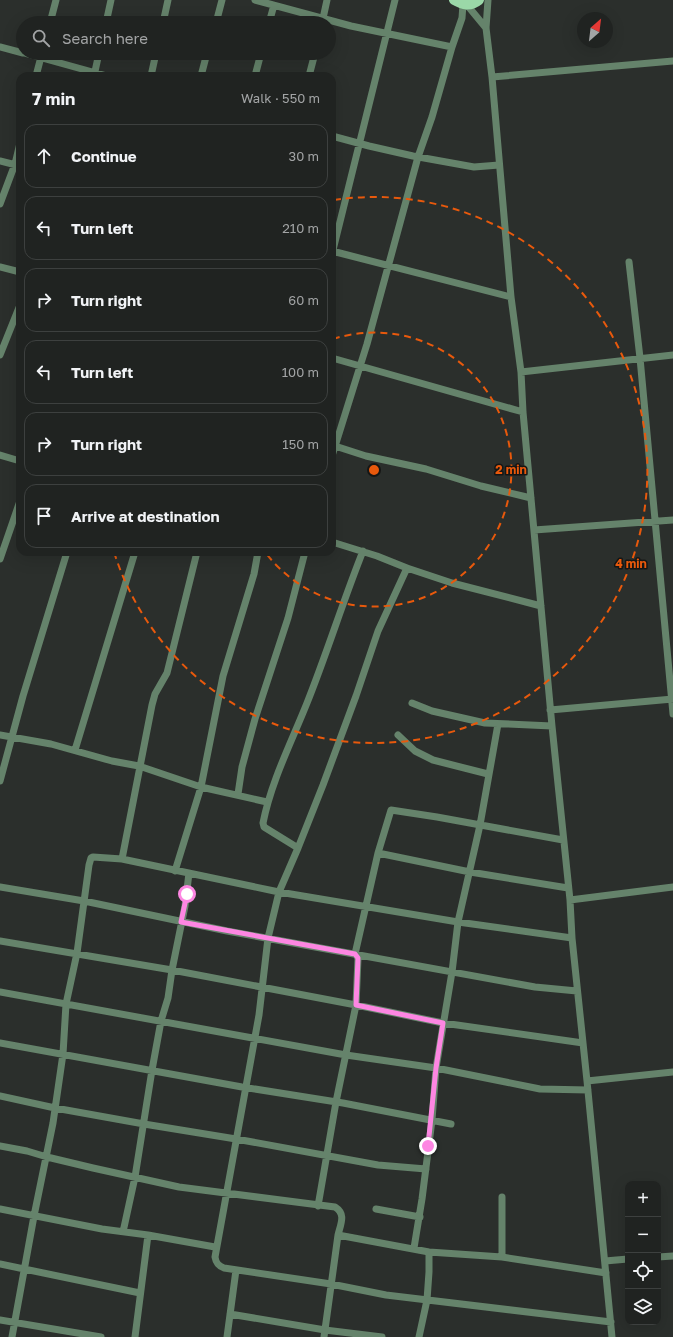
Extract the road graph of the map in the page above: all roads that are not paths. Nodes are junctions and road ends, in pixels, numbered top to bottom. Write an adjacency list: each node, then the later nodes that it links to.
1 (56, 0): 12 (street)
2 (111, 0): 13 (street)
3 (168, 0): 14 (street)
4 (222, 0): 15 (street)
5 (255, 0): 11 (street)
6 (326, 0): 18 (street)
7 (395, 0): 21 (street)
8 (479, 0): 10 (main road)
9 (488, 0): 20 (street)
10 (461, 3): 20 (street); 23 (street)
11 (274, 6): 16 (street); 17 (street)
12 (52, 16)
13 (108, 16)
14 (165, 16)
15 (218, 16)
16 (271, 16)
17 (308, 16)
18 (323, 16)
19 (336, 23): 21 (street)
20 (486, 28): 40 (street)
21 (387, 34): 23 (street); 42 (street)
22 (0, 47): 24 (street)
23 (452, 47): 43 (street)
24 (16, 51)
25 (41, 60): 33 (street)
26 (56, 60): 34 (street)
27 (97, 60): 35 (street)
28 (154, 60): 36 (street)
29 (205, 60): 37 (street)
30 (259, 60): 38 (street)
31 (313, 60): 39 (street)
32 (673, 61): 40 (street)
33 (37, 72)
34 (89, 72)
35 (94, 72)
36 (152, 72)
37 (202, 72)
38 (256, 72)
39 (310, 72)
40 (492, 77): 46 (street)
41 (336, 137): 42 (street)
42 (359, 143): 43 (street); 49 (street)
43 (418, 157): 46 (street); 52 (street)
44 (0, 161): 45 (street)
45 (16, 165)
46 (499, 165): 55 (street)
47 (16, 169): 48 (street)
48 (0, 204)
49 (336, 236)
50 (336, 253): 52 (street)
51 (628, 262): 59 (street)
52 (388, 266): 55 (street); 61 (street)
53 (0, 267): 54 (street)
54 (16, 271)
55 (511, 297): 62 (street)
56 (16, 315): 58 (street)
57 (673, 355): 59 (street)
58 (0, 356)
59 (640, 358): 62 (street); 71 (street)
60 (336, 359): 61 (street)
61 (360, 366): 63 (street); 64 (street)
62 (521, 372): 63 (street)
63 (523, 412): 68 (street)
64 (336, 443)
65 (336, 446): 68 (street)
66 (0, 456): 67 (street)
67 (16, 460)
68 (531, 498): 72 (street)
69 (16, 513): 80 (street)
70 (673, 520): 71 (street)
71 (655, 521): 72 (street); 83 (street)
72 (534, 530): 82 (street)
73 (336, 543): 74 (street)
74 (363, 551): 81 (street); 98 (street)
75 (66, 556): 91 (street)
76 (134, 556): 92 (street)
77 (196, 556): 93 (street)
78 (257, 556): 96 (street)
79 (304, 556): 97 (street)
80 (0, 559)
81 (407, 568): 82 (street); 101 (street)
82 (541, 606): 85 (street)
83 (672, 700): 85 (street); 86 (street)
84 (412, 703): 87 (street)
85 (550, 710): 88 (street)
86 (673, 714)
87 (498, 724): 88 (street); 94 (street)
88 (552, 726): 100 (street)
89 (0, 735): 91 (street)
90 (398, 735): 94 (street)
91 (12, 738): 92 (street); 95 (street)
92 (76, 750): 93 (street)
93 (139, 766): 96 (street); 103 (street)
94 (488, 774): 99 (street)
95 (0, 781)
96 (201, 787): 97 (street); 104 (street)
97 (238, 794): 98 (street)
98 (267, 802): 101 (street)
99 (480, 825): 100 (street); 102 (street); 105 (street)
100 (563, 840): 109 (street)
101 (298, 848): 110 (street)
102 (378, 854): 105 (street); 113 (street)
103 (122, 859): 104 (street); 112 (street)
104 (175, 871): 106 (street)
105 (470, 872): 109 (street); 115 (street)
106 (189, 873): 110 (street); 114 (street)
107 (0, 887): 112 (street)
108 (673, 887): 111 (street)
109 (568, 888): 111 (street)
110 (278, 892): 113 (street); 116 (street)
111 (570, 900): 117 (street)
112 (84, 901): 114 (street); 119 (street)
113 (366, 906): 115 (street); 120 (street)
114 (181, 922): 116 (street); 121 (street)
115 (458, 922): 117 (street); 122 (street)
116 (268, 938): 120 (street); 123 (street)
117 (572, 938): 124 (street)
118 (0, 940): 119 (street)
119 (77, 953): 121 (street); 126 (street)
120 (355, 954): 122 (street); 127 (street)
121 (172, 970): 123 (street); 128 (street)
122 (452, 972): 124 (street); 129 (street)
123 (263, 988): 127 (street); 130 (street)
124 (577, 991): 131 (street)
125 (0, 992): 126 (street)
126 (66, 1004): 128 (street); 133 (street)
127 (356, 1005): 129 (street); 134 (street)
128 (162, 1021): 130 (street); 136 (street)
129 (443, 1023): 131 (street); 135 (street)
130 (255, 1038): 134 (street); 139 (street)
131 (583, 1043): 138 (street)
132 (0, 1044): 133 (street)
133 (63, 1054): 136 (street); 143 (street)
134 (346, 1055): 135 (street); 142 (street)
135 (436, 1068): 140 (street); 144 (street)
136 (152, 1070): 139 (street); 145 (street)
137 (673, 1072): 138 (street)
138 (587, 1081): 140 (street)
139 (245, 1088): 142 (street); 147 (street)
140 (588, 1090): 170 (street)
141 (0, 1096): 143 (street)
142 (336, 1102): 144 (street); 149 (street)
143 (55, 1108): 145 (street); 150 (street)
144 (432, 1120): 146 (street); 151 (street)
145 (144, 1124): 147 (street); 152 (street)
146 (451, 1124)
147 (236, 1138): 149 (street); 153 (street)
148 (0, 1146): 150 (street)
149 (327, 1156): 151 (street); 155 (street)
150 (47, 1157): 152 (street); 158 (street)
151 (426, 1169): 159 (street)
152 (135, 1178): 153 (street); 160 (street)
153 (226, 1194): 155 (street); 163 (street)
154 (502, 1197): 167 (street)
155 (318, 1206): 161 (street)
156 (0, 1209): 158 (street)
157 (376, 1210): 159 (street)
158 (34, 1216): 160 (street); 172 (street)
159 (420, 1217): 164 (street)
160 (122, 1232): 162 (street)
161 (338, 1234): 164 (street); 175 (street)
162 (148, 1235): 163 (street); 176 (street)
163 (215, 1247): 173 (street)
164 (414, 1248): 165 (street)
165 (429, 1252): 167 (street); 177 (street)
166 (673, 1256): 168 (street)
167 (502, 1257): 174 (street)
168 (661, 1257)
169 (625, 1259): 170 (street)
170 (605, 1261): 174 (street)
171 (0, 1264): 172 (street)
172 (24, 1268): 176 (street); 180 (street)
173 (236, 1270): 175 (street); 178 (street)
174 (606, 1273): 181 (street)
175 (331, 1284): 177 (street); 182 (street)
176 (140, 1292): 185 (street)
177 (427, 1300): 181 (street); 188 (street)
178 (230, 1314): 182 (street); 186 (street)
179 (0, 1320): 180 (street)
180 (15, 1322): 183 (street); 184 (street)
181 (611, 1322): 189 (street)
182 (325, 1333): 187 (street)
183 (12, 1337)
184 (101, 1337)
185 (135, 1337)
186 (227, 1337)
187 (382, 1337)
188 (419, 1337)
189 (612, 1337)

